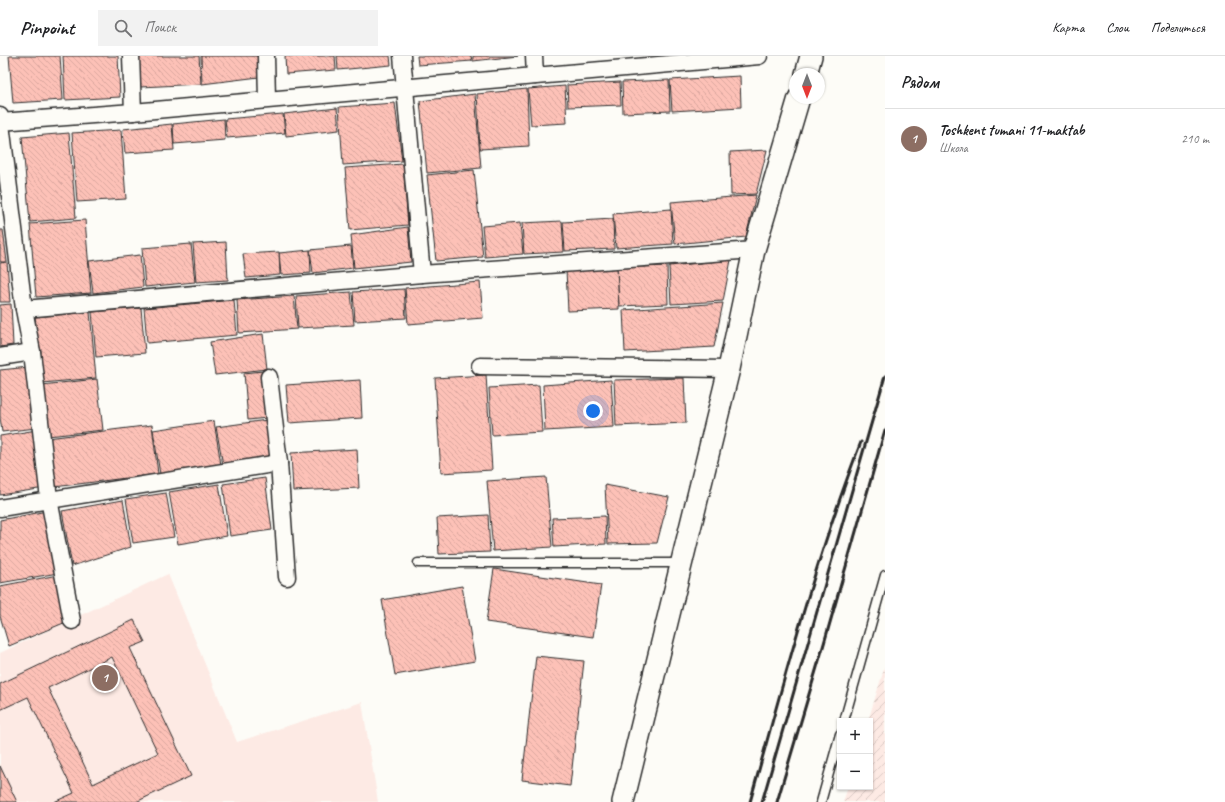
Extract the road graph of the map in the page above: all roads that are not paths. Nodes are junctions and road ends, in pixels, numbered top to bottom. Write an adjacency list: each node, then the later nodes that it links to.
1 (130, 56): 12 (street)
2 (266, 56): 10 (street)
3 (402, 56): 9 (street)
4 (534, 56): 8 (street)
5 (759, 56): 8 (street)
6 (811, 56): 7 (street)
7 (808, 68)
8 (535, 76): 9 (street)
9 (404, 88): 10 (street); 16 (street)
10 (267, 99): 12 (street)
11 (797, 104): 15 (street)
12 (133, 112): 14 (street)
13 (0, 116): 14 (street)
14 (0, 122): 17 (street)
15 (754, 250): 16 (street); 21 (street)
16 (422, 274): 17 (street)
17 (24, 309): 18 (street)
18 (32, 352): 19 (street); 24 (street)
19 (0, 357)
20 (480, 366): 21 (street)
21 (729, 369): 27 (street)
22 (269, 377): 23 (street)
23 (279, 462): 24 (street); 29 (street)
24 (50, 499): 25 (street); 30 (street)
25 (0, 508)
26 (418, 563): 27 (lane)
27 (681, 563): 33 (street)
28 (885, 575): 31 (lane)
29 (287, 577)
30 (72, 621)
31 (845, 718)
32 (837, 745): 34 (lane)
33 (623, 802)
34 (821, 802)

